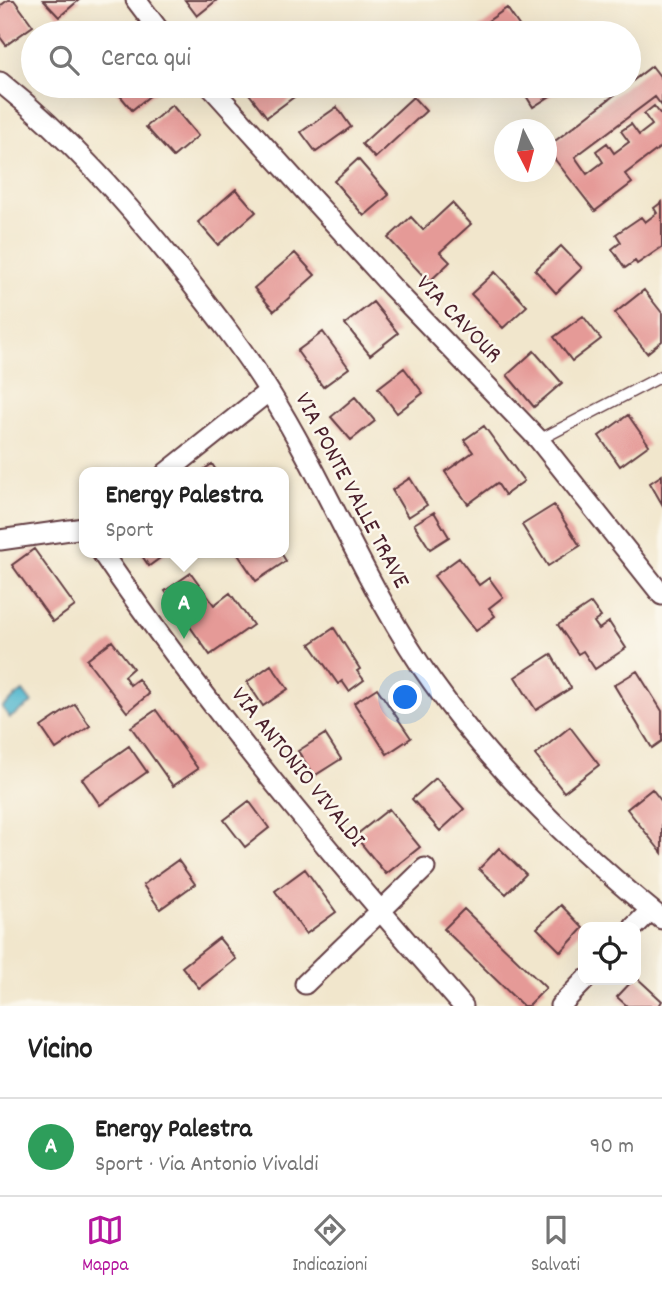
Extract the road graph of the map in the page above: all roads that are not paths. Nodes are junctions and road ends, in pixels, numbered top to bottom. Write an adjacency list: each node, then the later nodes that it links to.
1 (136, 0): 2 (street)
2 (152, 21)
3 (0, 82): 6 (street, VIA PONTE VALLE TRAVE)
4 (221, 98): 7 (street, VIA CAVOUR)
5 (662, 376): 7 (lane)
6 (269, 391): 8 (street); 15 (street, VIA PONTE VALLE TRAVE)
7 (539, 440): 12 (street, VIA CAVOUR)
8 (174, 467)
9 (79, 528): 10 (street)
10 (0, 540)
11 (106, 558): 14 (street, VIA ANTONIO VIVALDI)
12 (662, 595)
13 (425, 868): 14 (street)
14 (379, 909): 16 (street); 18 (street, VIA ANTONIO VIVALDI)
15 (656, 914)
16 (305, 984)
17 (580, 985): 19 (street)
18 (463, 1006)
19 (560, 1006)

